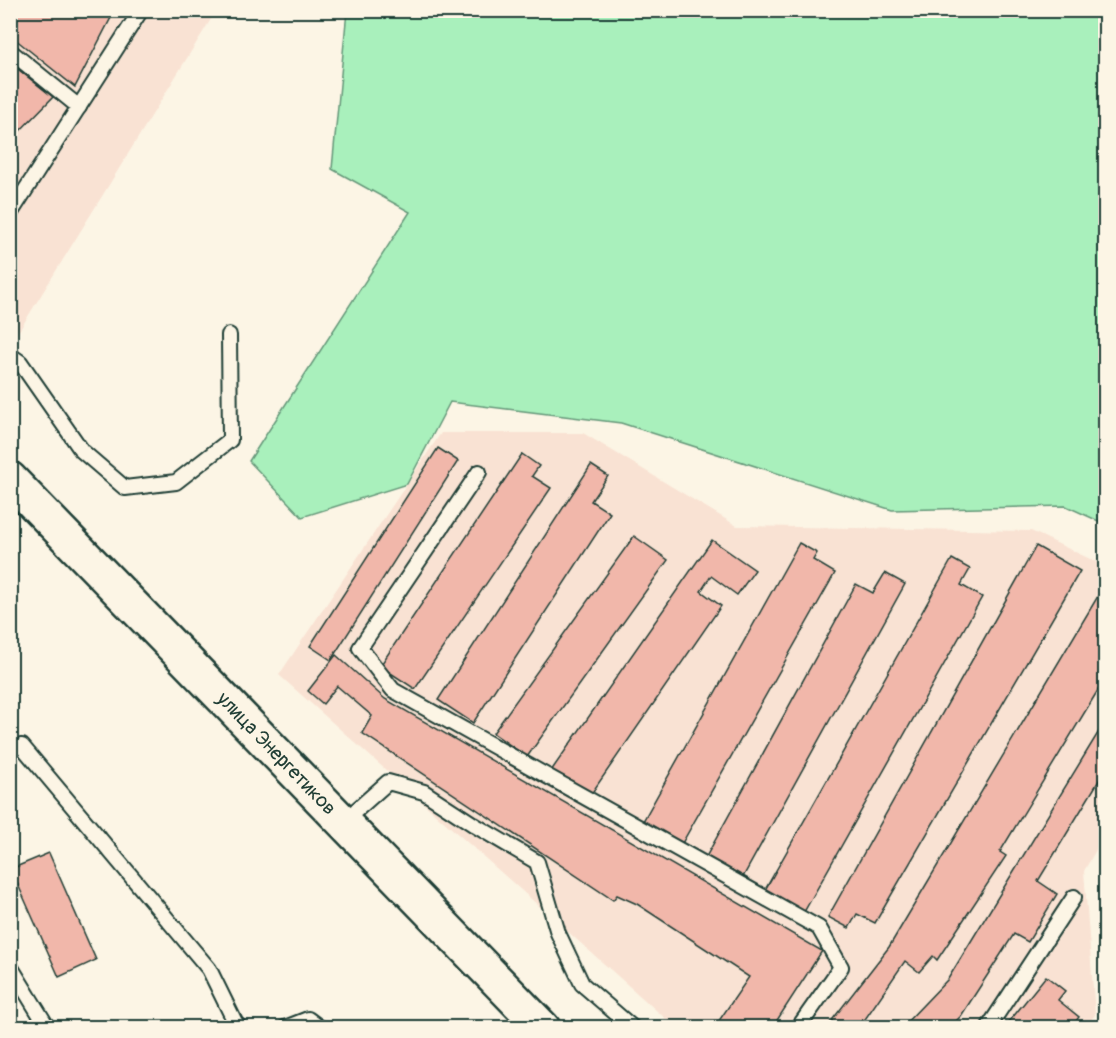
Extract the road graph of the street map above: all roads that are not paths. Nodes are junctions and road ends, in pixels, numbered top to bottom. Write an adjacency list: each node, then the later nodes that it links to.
1 (141, 10): 3 (lane)
2 (10, 51): 3 (lane)
3 (79, 107): 4 (lane)
4 (10, 214)
5 (229, 335): 6 (lane)
6 (10, 355)
7 (479, 472): 20 (lane)
8 (10, 479): 10 (main road, улица Энергетиков)
9 (10, 747): 13 (lane)
10 (343, 822): 18 (main road, улица Энергетиков); 19 (lane)
11 (1074, 897): 21 (lane)
12 (10, 966): 14 (lane)
13 (237, 1025): 15 (lane)
14 (48, 1028)
15 (221, 1028)
16 (285, 1028): 17 (lane)
17 (320, 1028)
18 (543, 1028)
19 (633, 1028)
20 (798, 1028)
21 (988, 1028)

